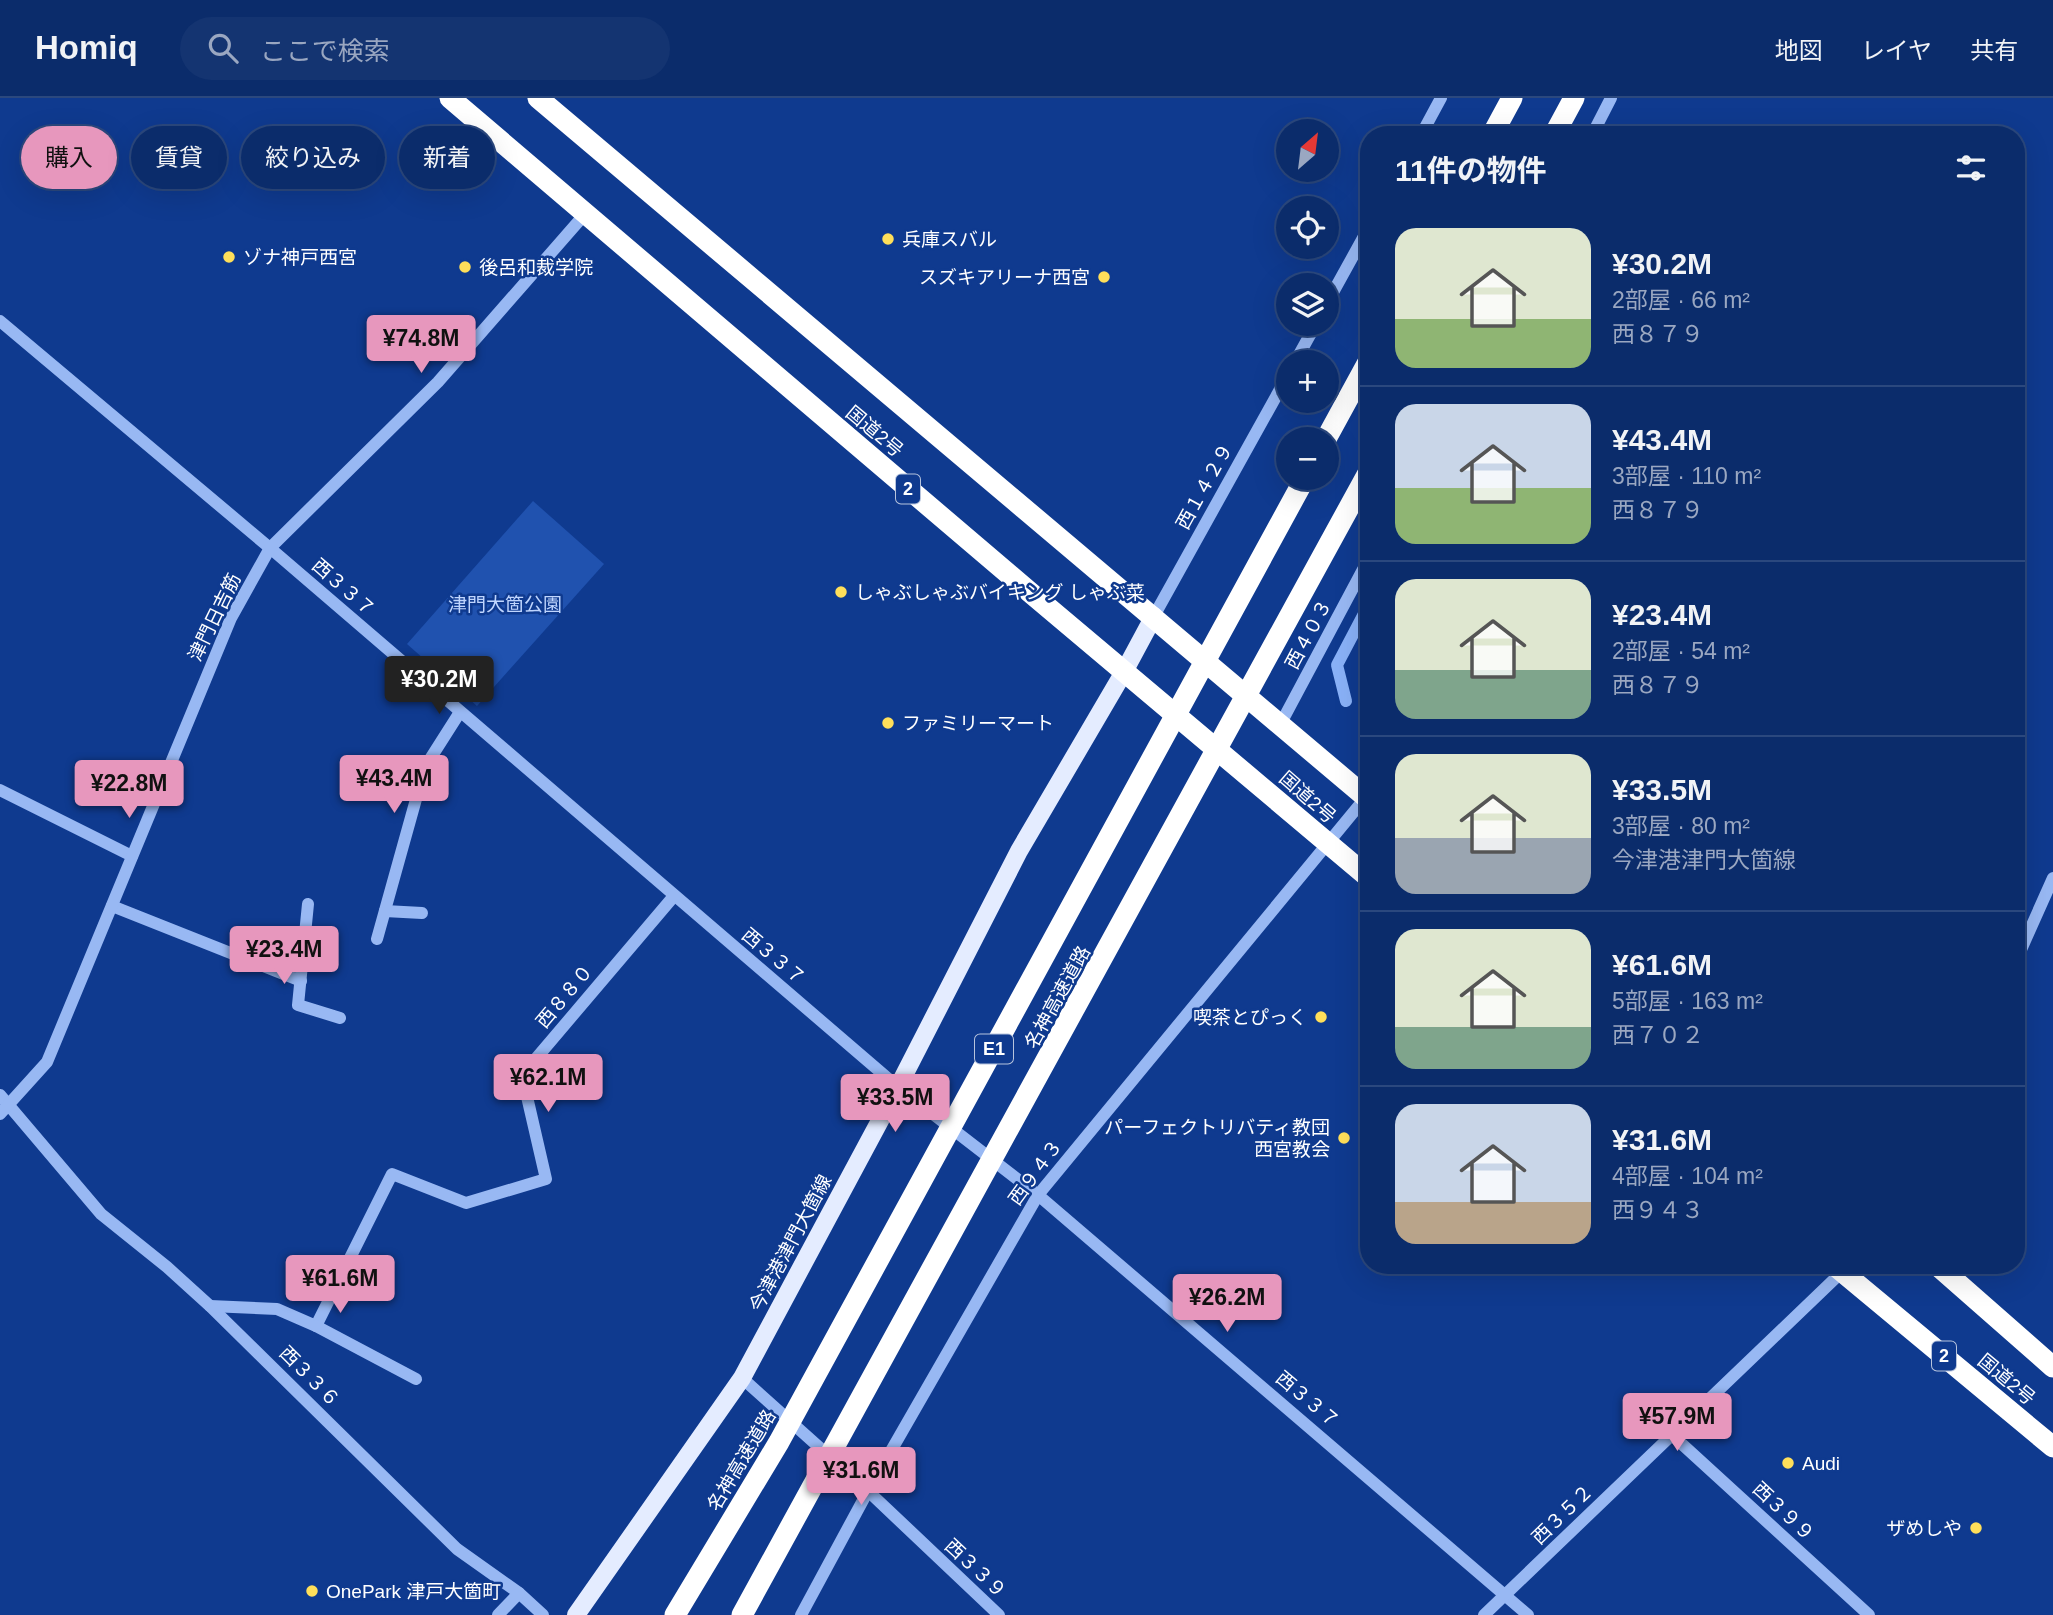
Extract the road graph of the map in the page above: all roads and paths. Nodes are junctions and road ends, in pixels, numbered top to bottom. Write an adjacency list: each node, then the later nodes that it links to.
1 (450, 98): 11 (highway, 国道2号 / 2)
2 (538, 98): 22 (highway, 国道2号)
3 (1441, 98): 7 (street)
4 (1513, 98): 8 (highway)
5 (1574, 98): 9 (highway)
6 (1611, 98): 10 (street)
7 (1426, 126)
8 (1497, 126)
9 (1559, 126)
10 (1597, 126)
11 (585, 214): 20 (street, 津門日吉筋); 23 (highway, 国道2号 / 2)
12 (1360, 243): 13 (street)
13 (1339, 281)
14 (0, 321): 20 (street, 西３３７)
15 (1360, 377): 17 (highway)
16 (1276, 396): 22 (street, 西１４２９)
17 (1333, 427)
18 (1360, 489): 62 (highway, 名神高速道路 / E1)
19 (1298, 490): 61 (highway, 名神高速道路 / E1)
20 (270, 548): 24 (street, 西３３７); 30 (street, 津門日吉筋)
21 (1360, 575): 25 (street, 西４０３)
22 (1154, 616): 23 (main road, 今津港津門大箇線); 25 (highway, 国道2号)
23 (1125, 670): 29 (highway, 国道2号 / 2); 42 (main road, 今津港津門大箇線)
24 (460, 712): 33 (street, 西３３７); 36 (street)
25 (1280, 725): 27 (highway, 国道2号)
26 (0, 790): 30 (street)
27 (1360, 792)
28 (1360, 806): 29 (street, 西９４３)
29 (1327, 844): 31 (highway, 国道2号 / 2); 44 (street, 西９４３)
30 (132, 856): 35 (street, 津門日吉筋)
31 (1360, 871)
32 (2053, 878): 39 (street)
33 (674, 896): 42 (street, 西３３７); 49 (street, 西８８０)
34 (308, 904): 40 (street)
35 (112, 906): 40 (street); 43 (street, 津門日吉筋)
36 (385, 911): 37 (street); 38 (street)
37 (422, 913)
38 (377, 939)
39 (2025, 941)
40 (301, 981): 41 (street)
41 (340, 1018)
42 (898, 1087): 44 (street, 西３３７); 51 (main road, 今津港津門大箇線)
43 (3, 1105): 48 (street, 西３３６)
44 (1038, 1195): 55 (street, 西９４３); 57 (street, 西３３７)
45 (1834, 1274): 53 (street, 西３５２)
46 (1849, 1274): 54 (highway, 国道2号 / 2)
47 (1947, 1274): 50 (highway, 国道2号)
48 (210, 1306): 49 (street); 56 (street, 西３３６)
49 (316, 1326): 52 (street)
50 (2053, 1367)
51 (742, 1378): 55 (street, 西３３９); 60 (main road, 今津港津門大箇線)
52 (416, 1379)
53 (1672, 1434): 57 (street, 西３５２); 67 (street, 西３９９)
54 (2053, 1447)
55 (868, 1491): 63 (street, 西９４３); 64 (street, 西３３９)
56 (519, 1593): 58 (street); 59 (street, 西３３６)
57 (1506, 1594): 65 (street, 西３５２); 66 (street, 西３３７)
58 (498, 1615)
59 (543, 1615)
60 (576, 1615)
61 (675, 1615)
62 (742, 1615)
63 (801, 1615)
64 (999, 1615)
65 (1484, 1615)
66 (1528, 1615)
67 (1869, 1615)

